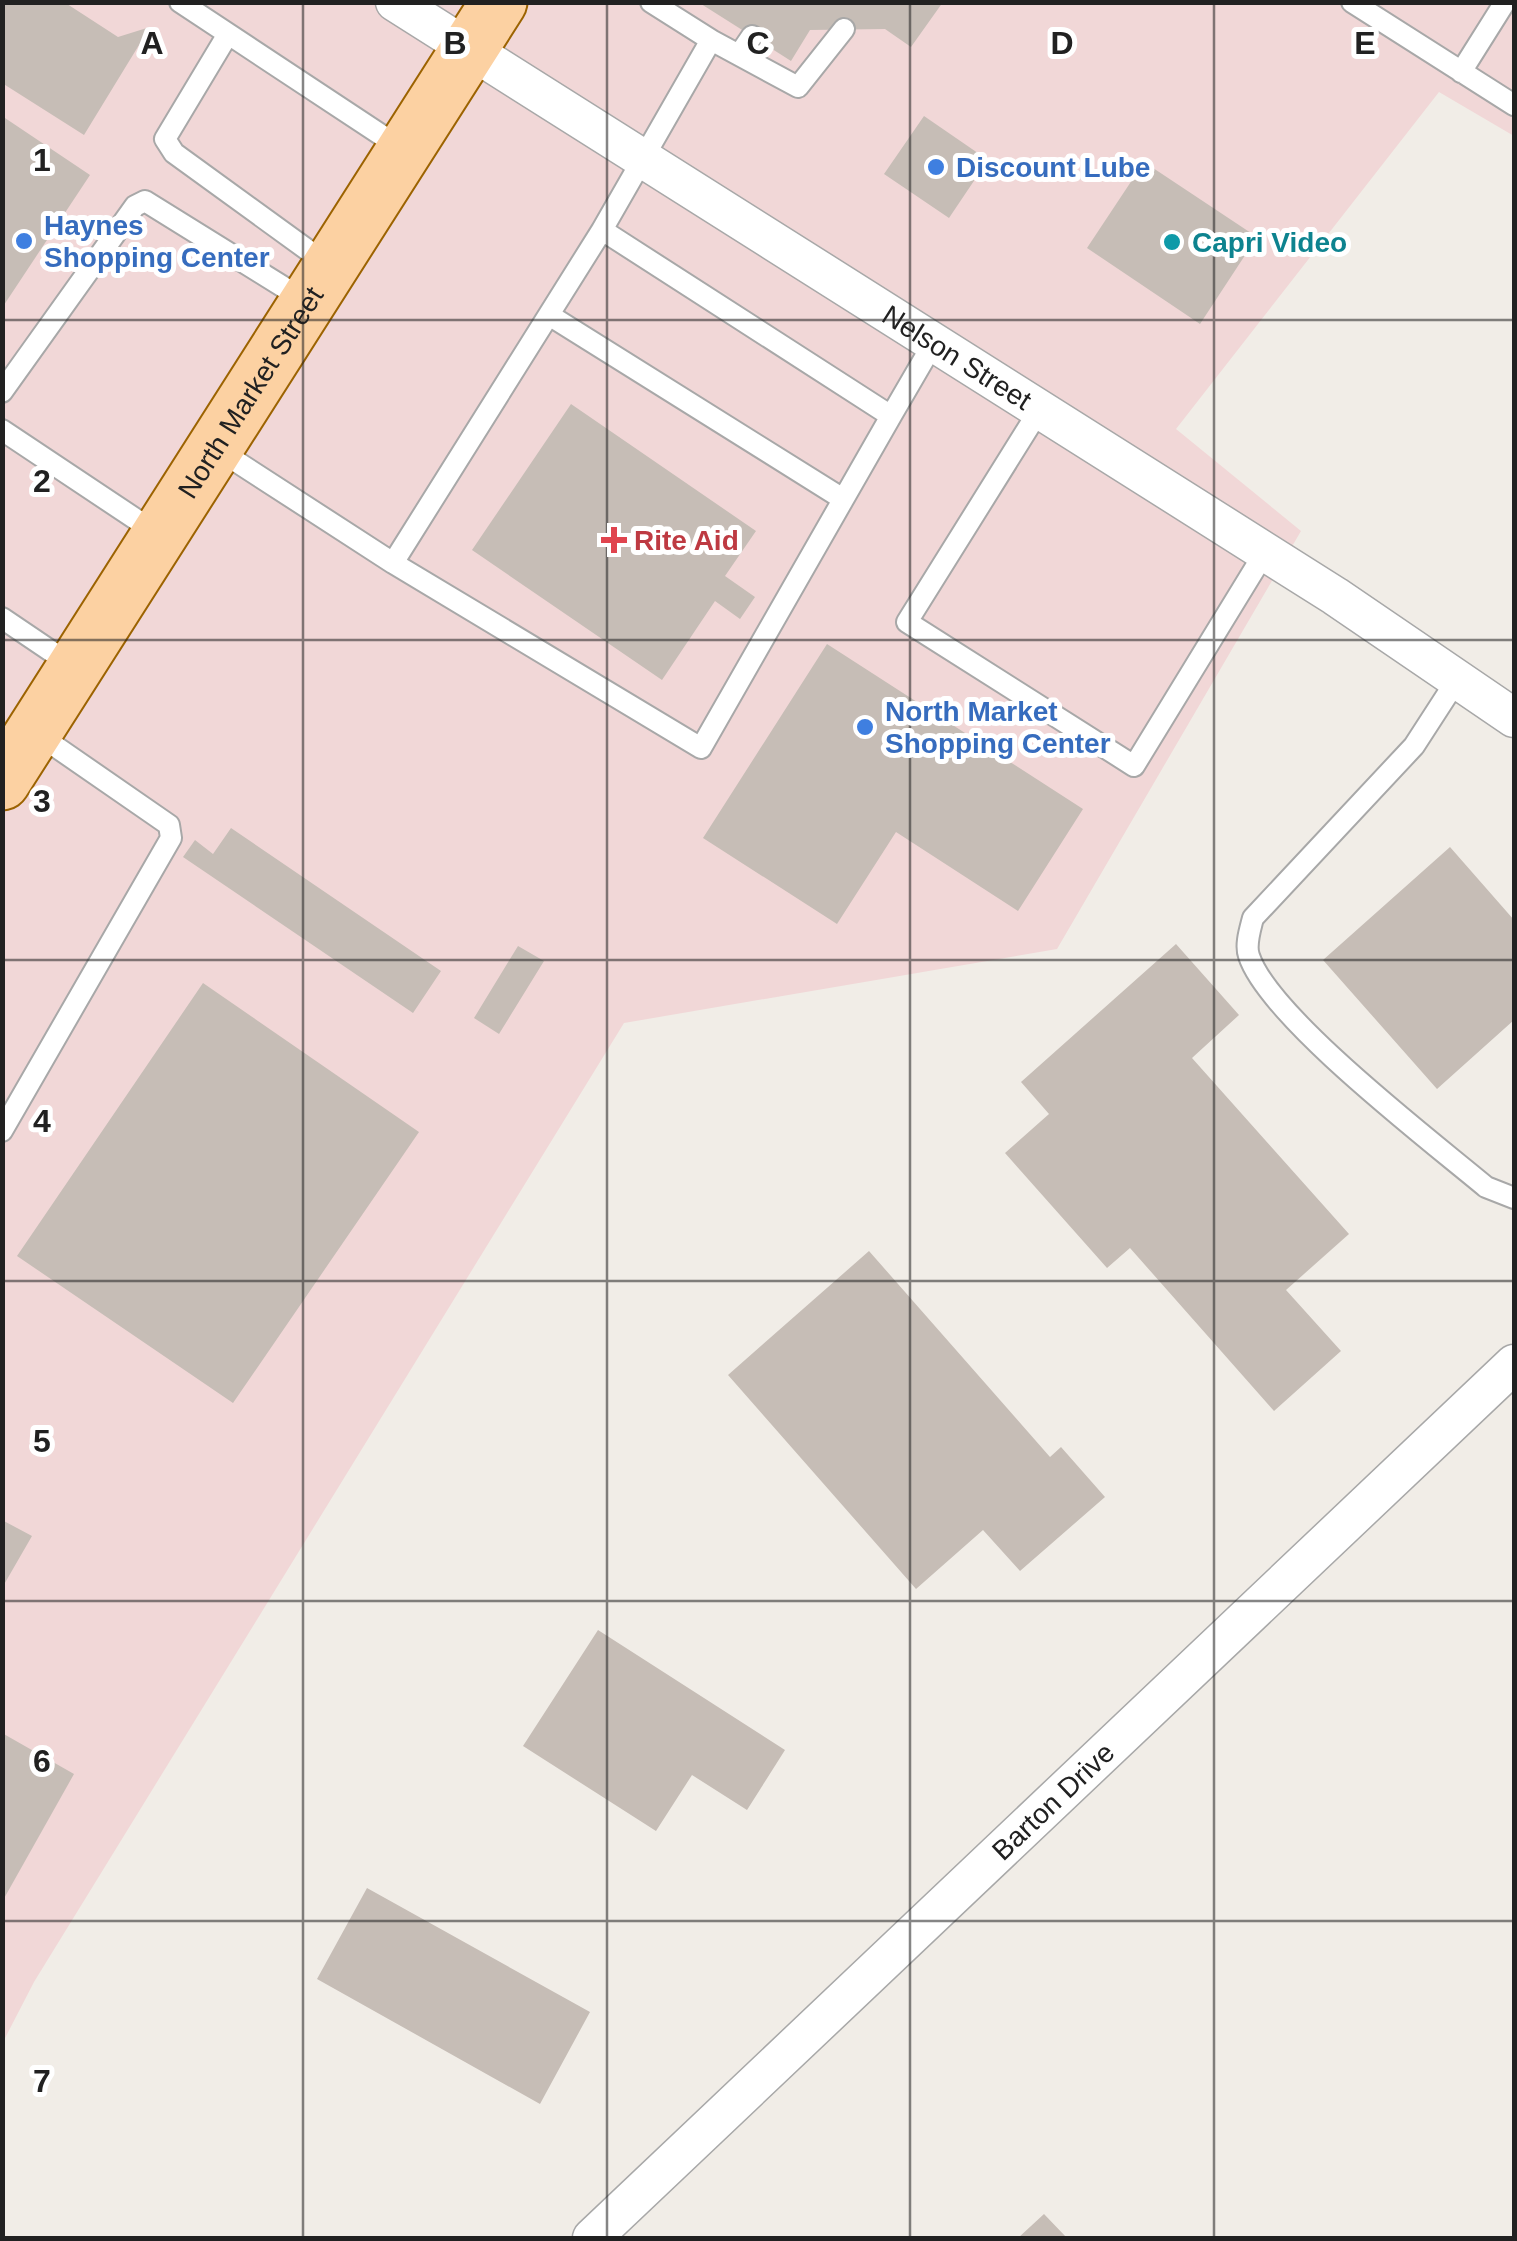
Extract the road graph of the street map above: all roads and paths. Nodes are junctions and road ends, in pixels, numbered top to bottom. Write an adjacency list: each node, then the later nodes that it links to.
1 (180, 2): 10 (lane)
2 (395, 2): 13 (street, Nelson Street)
3 (499, 2): 13 (main road, North Market Street)
4 (651, 2): 8 (lane)
5 (691, 2): 8 (lane)
6 (1352, 2): 15 (lane)
7 (1504, 2): 15 (lane)
8 (679, 21): 12 (lane)
9 (844, 30): 14 (lane)
10 (228, 34): 17 (lane); 20 (lane)
11 (752, 36): 14 (lane)
12 (710, 40): 14 (lane); 18 (lane)
13 (469, 50): 17 (main road, North Market Street); 18 (street, Nelson Street)
14 (738, 56)
15 (1461, 72): 16 (lane)
16 (1514, 106)
17 (404, 150): 20 (main road, North Market Street)
18 (644, 159): 19 (lane); 22 (street, Nelson Street)
19 (602, 230): 21 (lane); 25 (lane)
20 (319, 285): 23 (lane); 27 (main road, North Market Street)
21 (549, 315): 28 (lane); 31 (lane)
22 (934, 342): 24 (street, Nelson Street); 25 (lane)
23 (2, 392)
24 (1040, 409): 30 (street, Nelson Street); 30 (lane)
25 (891, 416): 28 (lane)
26 (2, 430): 29 (lane)
27 (214, 448): 29 (main road, North Market Street); 31 (lane)
28 (843, 499): 31 (lane)
29 (159, 534): 33 (main road, North Market Street)
30 (1265, 552): 34 (street, Nelson Street)
31 (393, 563)
32 (2, 618): 33 (lane)
33 (75, 667): 36 (main road, North Market Street)
34 (1458, 678): 35 (street, Nelson Street); 38 (lane)
35 (1514, 718)
36 (13, 761): 37 (lane)
37 (2, 1131)
38 (1514, 1198)
39 (1514, 1364): 40 (street, Barton Drive)
40 (592, 2238)

